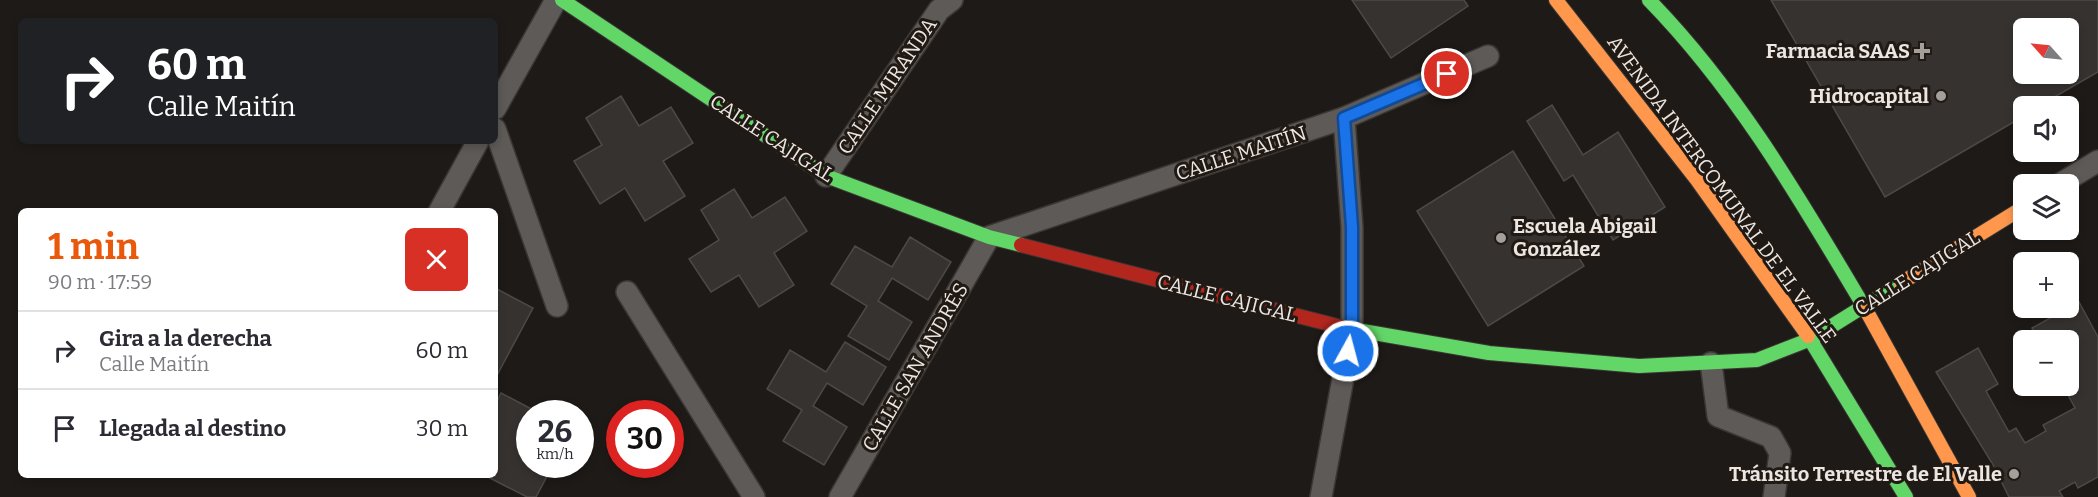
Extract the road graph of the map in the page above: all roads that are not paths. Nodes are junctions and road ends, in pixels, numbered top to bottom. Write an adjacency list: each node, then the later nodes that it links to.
1 (556, 0): 7 (street)
2 (562, 0): 13 (street, CALLE CAJIGAL)
3 (952, 0): 13 (street, CALLE MIRANDA)
4 (1556, 0): 21 (street, AVENIDA INTERCOMUNAL DE EL VALLE)
5 (1649, 0): 18 (street)
6 (1488, 56): 8 (street, CALLE MAITÍN)
7 (498, 104)
8 (1344, 118): 16 (street, CALLE MAITÍN); 20 (street)
9 (498, 138): 19 (street)
10 (476, 144): 14 (street)
11 (2098, 161): 12 (street)
12 (2077, 174)
13 (826, 176): 16 (street, CALLE CAJIGAL)
14 (441, 208)
15 (2013, 214): 18 (street, CALLE CAJIGAL)
16 (989, 237): 20 (street, CALLE CAJIGAL); 24 (street, CALLE SAN ANDRÉS)
17 (627, 292): 23 (street)
18 (1865, 305): 21 (street, CALLE CAJIGAL); 28 (street)
19 (557, 306)
20 (1352, 330): 22 (street, CALLE CAJIGAL); 25 (street)
21 (1811, 339): 22 (street, CALLE CAJIGAL); 27 (street, AVENIDA INTERCOMUNAL DE EL VALLE)
22 (1711, 363): 26 (street)
23 (754, 497)
24 (840, 497)
25 (1321, 497)
26 (1774, 497)
27 (1906, 497)
28 (1969, 497)

